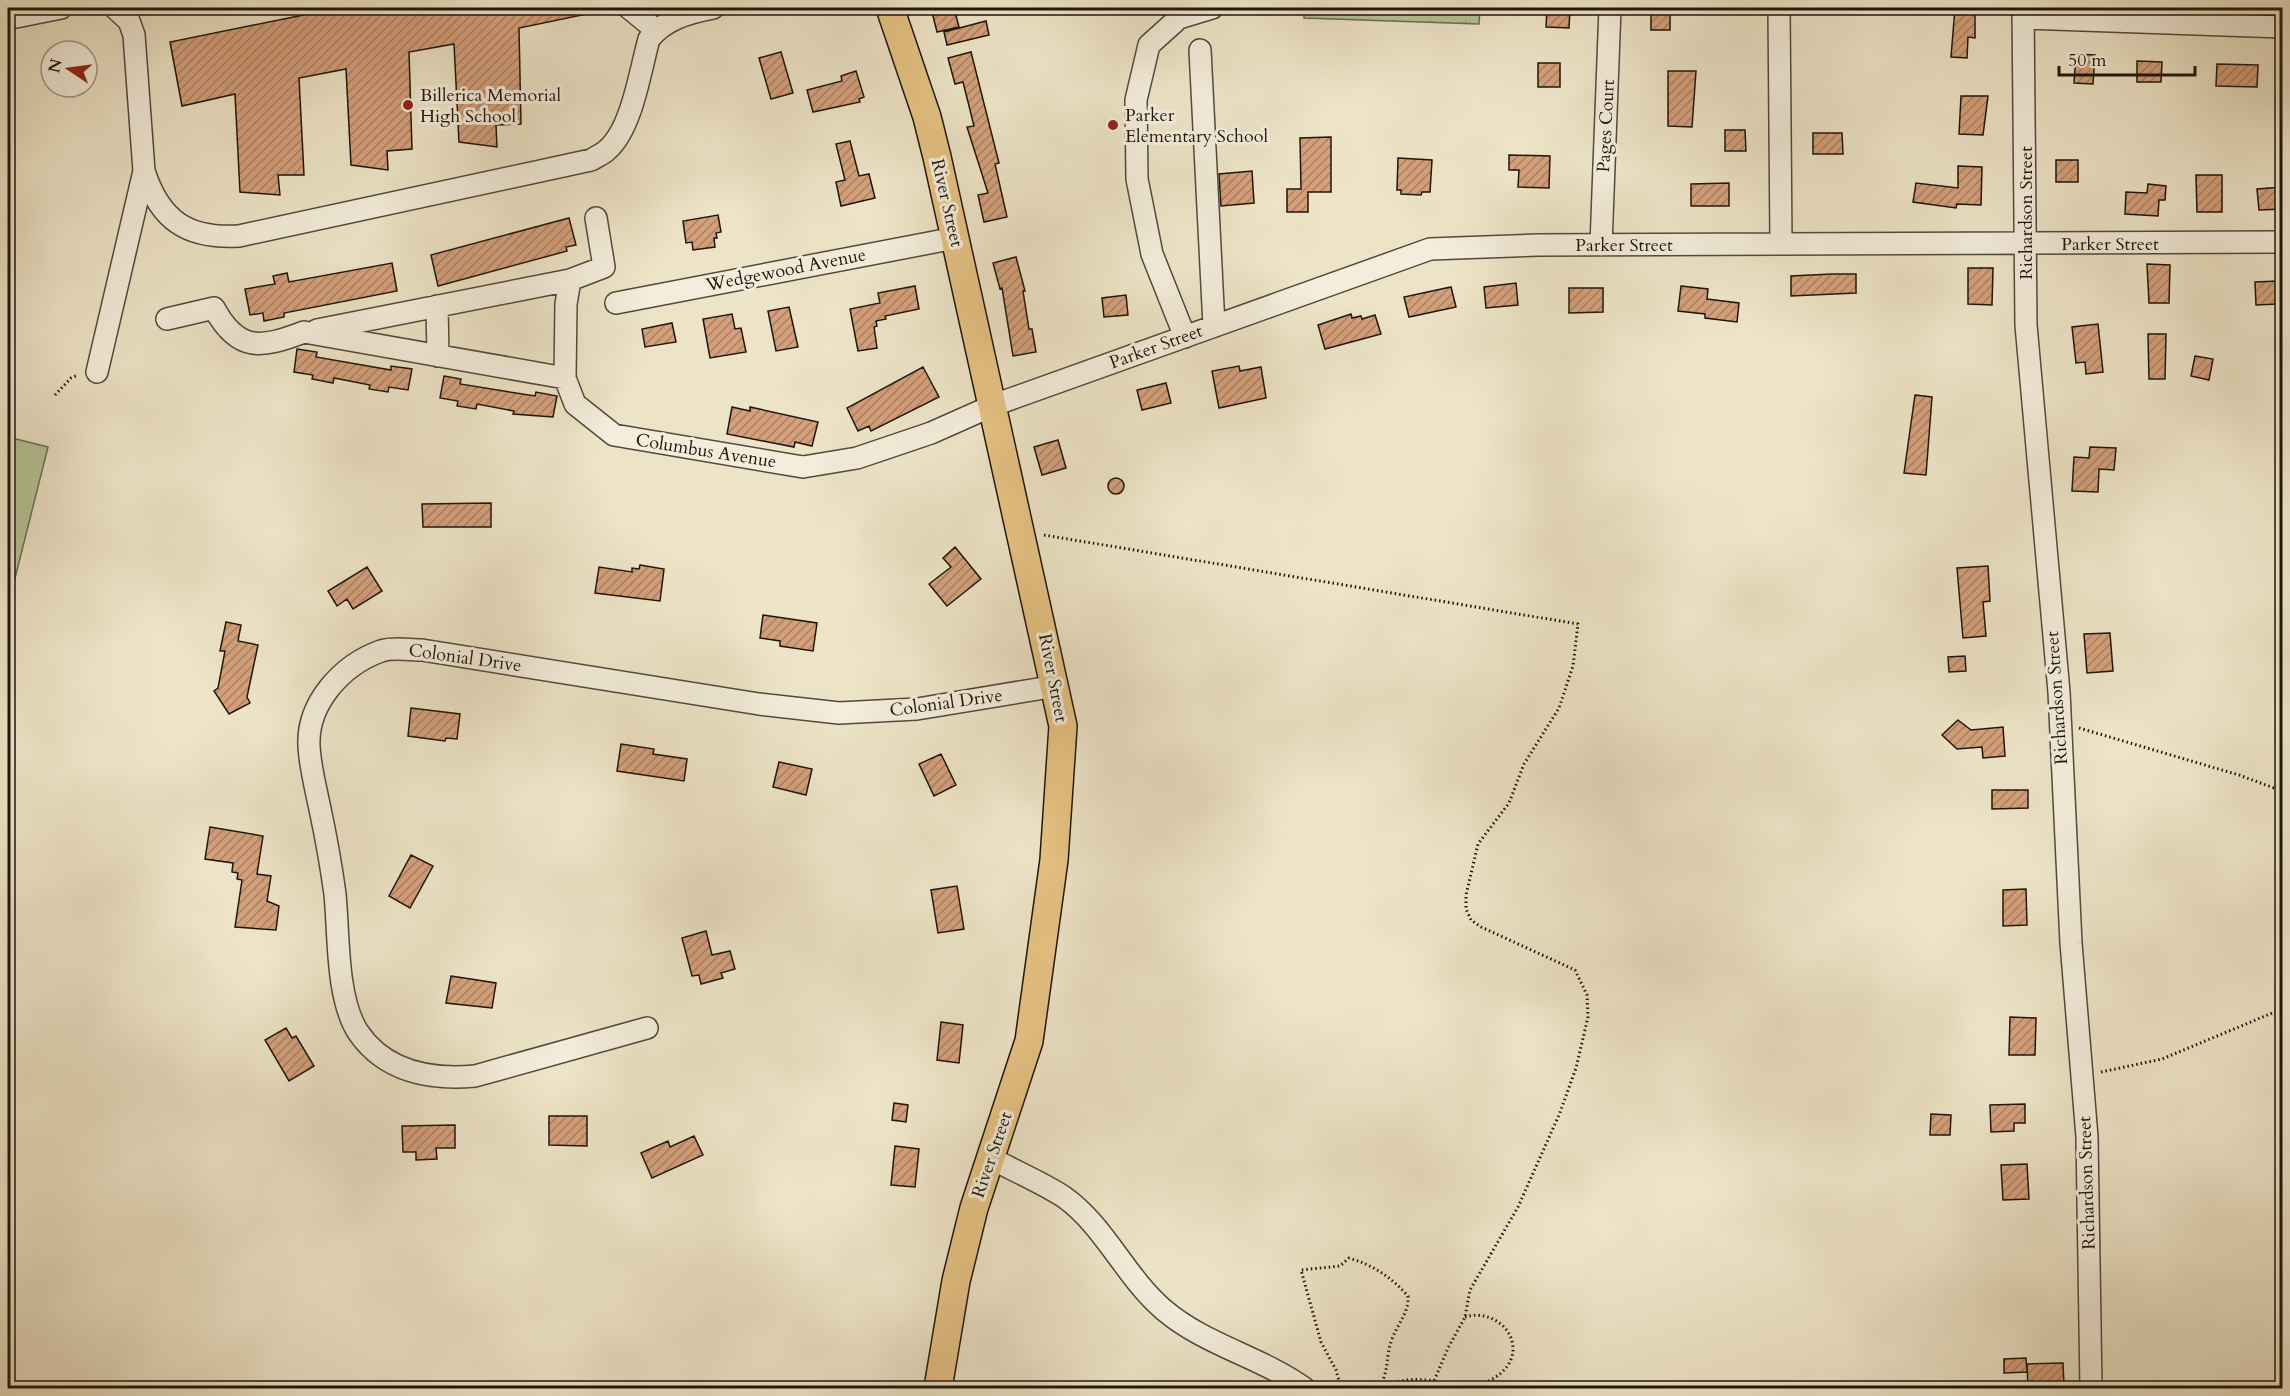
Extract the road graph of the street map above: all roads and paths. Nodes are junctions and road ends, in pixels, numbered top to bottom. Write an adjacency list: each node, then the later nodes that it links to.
1 (61, 8): 9 (street)
2 (114, 8): 14 (street)
3 (629, 8): 12 (street)
4 (713, 8): 12 (street)
5 (890, 8): 16 (main road, River Street)
6 (1212, 8): 27 (street)
7 (1610, 8): 20 (street, Pages Court)
8 (1779, 8): 18 (street)
9 (8, 13)
10 (2024, 13): 11 (street); 19 (street, Richardson Street)
11 (2283, 27)
12 (656, 30): 14 (street)
13 (1200, 50): 25 (street)
14 (144, 171): 29 (street)
15 (596, 218): 21 (street)
16 (955, 238): 22 (street, Wedgewood Avenue); 32 (main road, River Street)
17 (2283, 242): 19 (street, Parker Street)
18 (1781, 244): 19 (street, Parker Street); 20 (street, Parker Street)
19 (2026, 244): 35 (street, Richardson Street)
20 (1601, 245): 25 (street, Parker Street)
21 (570, 280): 23 (street); 30 (street)
22 (616, 303)
23 (437, 306): 26 (street); 28 (street)
24 (167, 319): 26 (street)
25 (1214, 326): 27 (street, Parker Street)
26 (304, 332): 28 (street)
27 (1185, 337): 32 (street, Parker Street)
28 (438, 356): 30 (street)
29 (97, 372): 31 (path)
30 (565, 378): 32 (street, Columbus Avenue)
31 (55, 395)
32 (993, 405): 33 (main road, River Street)
33 (1022, 531): 34 (main road, River Street); 41 (path)
34 (1056, 686): 38 (street, Colonial Drive); 40 (main road, River Street)
35 (2060, 723): 36 (path); 39 (street, Richardson Street)
36 (2283, 791)
37 (2283, 1009): 39 (path)
38 (647, 1028)
39 (2082, 1076): 49 (street, Richardson Street)
40 (991, 1158): 43 (main road, River Street); 44 (street)
41 (1465, 1317): 42 (path); 48 (path)
42 (1434, 1381): 46 (path); 47 (path)
43 (938, 1389)
44 (1304, 1389)
45 (1341, 1389): 46 (path)
46 (1380, 1389)
47 (1436, 1389)
48 (1470, 1389)
49 (2091, 1389)

